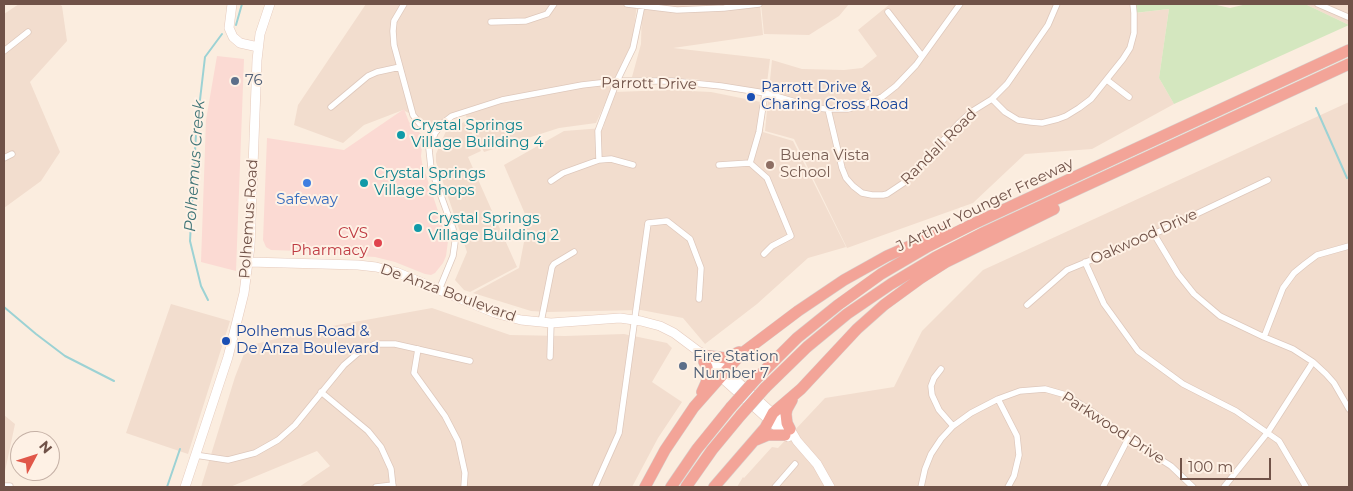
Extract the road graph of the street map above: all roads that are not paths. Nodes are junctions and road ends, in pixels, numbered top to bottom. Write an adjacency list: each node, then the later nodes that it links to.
1 (232, 4): 17 (street)
2 (270, 4): 17 (street, Polhemus Road)
3 (404, 4): 22 (street)
4 (554, 4): 15 (street)
5 (627, 4): 11 (street)
6 (759, 4): 12 (street)
7 (960, 4): 20 (street, Parrott Drive)
8 (1057, 4): 27 (street, Randall Road)
9 (1133, 4): 23 (street)
10 (1318, 4): 14 (street)
11 (642, 5): 12 (street); 24 (street)
12 (724, 6)
13 (888, 12): 20 (street)
14 (1348, 17)
15 (491, 22)
16 (28, 32): 19 (street)
17 (258, 47): 45 (street, Polhemus Road)
18 (1349, 50): 40 (highway, J Arthur Younger Freeway)
19 (4, 51)
20 (922, 56): 29 (street, Parrott Drive)
21 (1349, 64): 31 (highway, J Arthur Younger Freeway)
22 (400, 67): 28 (street); 30 (street)
23 (1107, 80): 26 (street); 27 (street)
24 (617, 81): 25 (street, Parrott Drive); 30 (street, Parrott Drive); 34 (street)
25 (765, 94): 29 (street, Parrott Drive); 35 (street)
26 (1129, 97)
27 (992, 99): 29 (street, Randall Road)
28 (331, 107)
29 (828, 109)
30 (434, 133): 47 (street)
31 (1164, 150): 62 (highway); 82 (highway, J Arthur Younger Freeway, bridge)
32 (12, 154): 33 (street)
33 (4, 158)
34 (599, 160): 36 (street); 39 (street)
35 (750, 163): 37 (street); 44 (street)
36 (633, 165)
37 (719, 165)
38 (1268, 180): 41 (street, Oakwood Drive)
39 (551, 181)
40 (998, 212): 54 (highway); 81 (highway, J Arthur Younger Freeway, bridge)
41 (1154, 234): 46 (street, Oakwood Drive); 53 (street)
42 (1349, 246): 53 (street)
43 (574, 252): 51 (street)
44 (764, 254)
45 (249, 262): 47 (street, De Anza Boulevard); 73 (street, Polhemus Road)
46 (1086, 262): 49 (street, Oakwood Drive); 70 (street)
47 (439, 290): 51 (street, De Anza Boulevard)
48 (699, 299): 50 (street)
49 (1027, 305)
50 (634, 320): 52 (street, De Anza Boulevard); 57 (street, De Anza Boulevard); 79 (street)
51 (541, 322): 52 (street, De Anza Boulevard)
52 (551, 323): 56 (street)
53 (1264, 338): 59 (street)
54 (750, 347): 57 (highway); 61 (highway)
55 (418, 349): 58 (street); 63 (street); 78 (street)
56 (550, 357)
57 (707, 359): 61 (street, De Anza Boulevard); 65 (highway)
58 (470, 361)
59 (1313, 362): 66 (street); 70 (street)
60 (941, 369): 68 (street)
61 (723, 374): 65 (highway); 67 (street, De Anza Boulevard)
62 (800, 389): 67 (highway); 69 (highway)
63 (322, 392): 73 (street); 75 (street)
64 (998, 399): 68 (street, Parkwood Drive); 71 (street, Parkwood Drive); 87 (street)
65 (694, 406): 80 (highway)
66 (1349, 409)
67 (771, 417): 69 (street, De Anza Boulevard); 72 (highway)
68 (953, 426): 86 (street, Parkwood Drive)
69 (788, 432): 72 (highway); 85 (street, De Anza Boulevard)
70 (1268, 432): 90 (street); 91 (street)
71 (1128, 439): 88 (street); 89 (street, Parkwood Drive)
72 (749, 446): 83 (highway)
73 (195, 455): 76 (street, Polhemus Road)
74 (795, 464): 84 (street)
75 (393, 486): 77 (street)
76 (185, 487)
77 (376, 487)
78 (464, 487)
79 (595, 487)
80 (645, 487)
81 (671, 487)
82 (686, 487)
83 (714, 487)
84 (776, 487)
85 (830, 487)
86 (921, 487)
87 (1008, 487)
88 (1103, 487)
89 (1193, 487)
90 (1224, 487)
91 (1306, 487)

